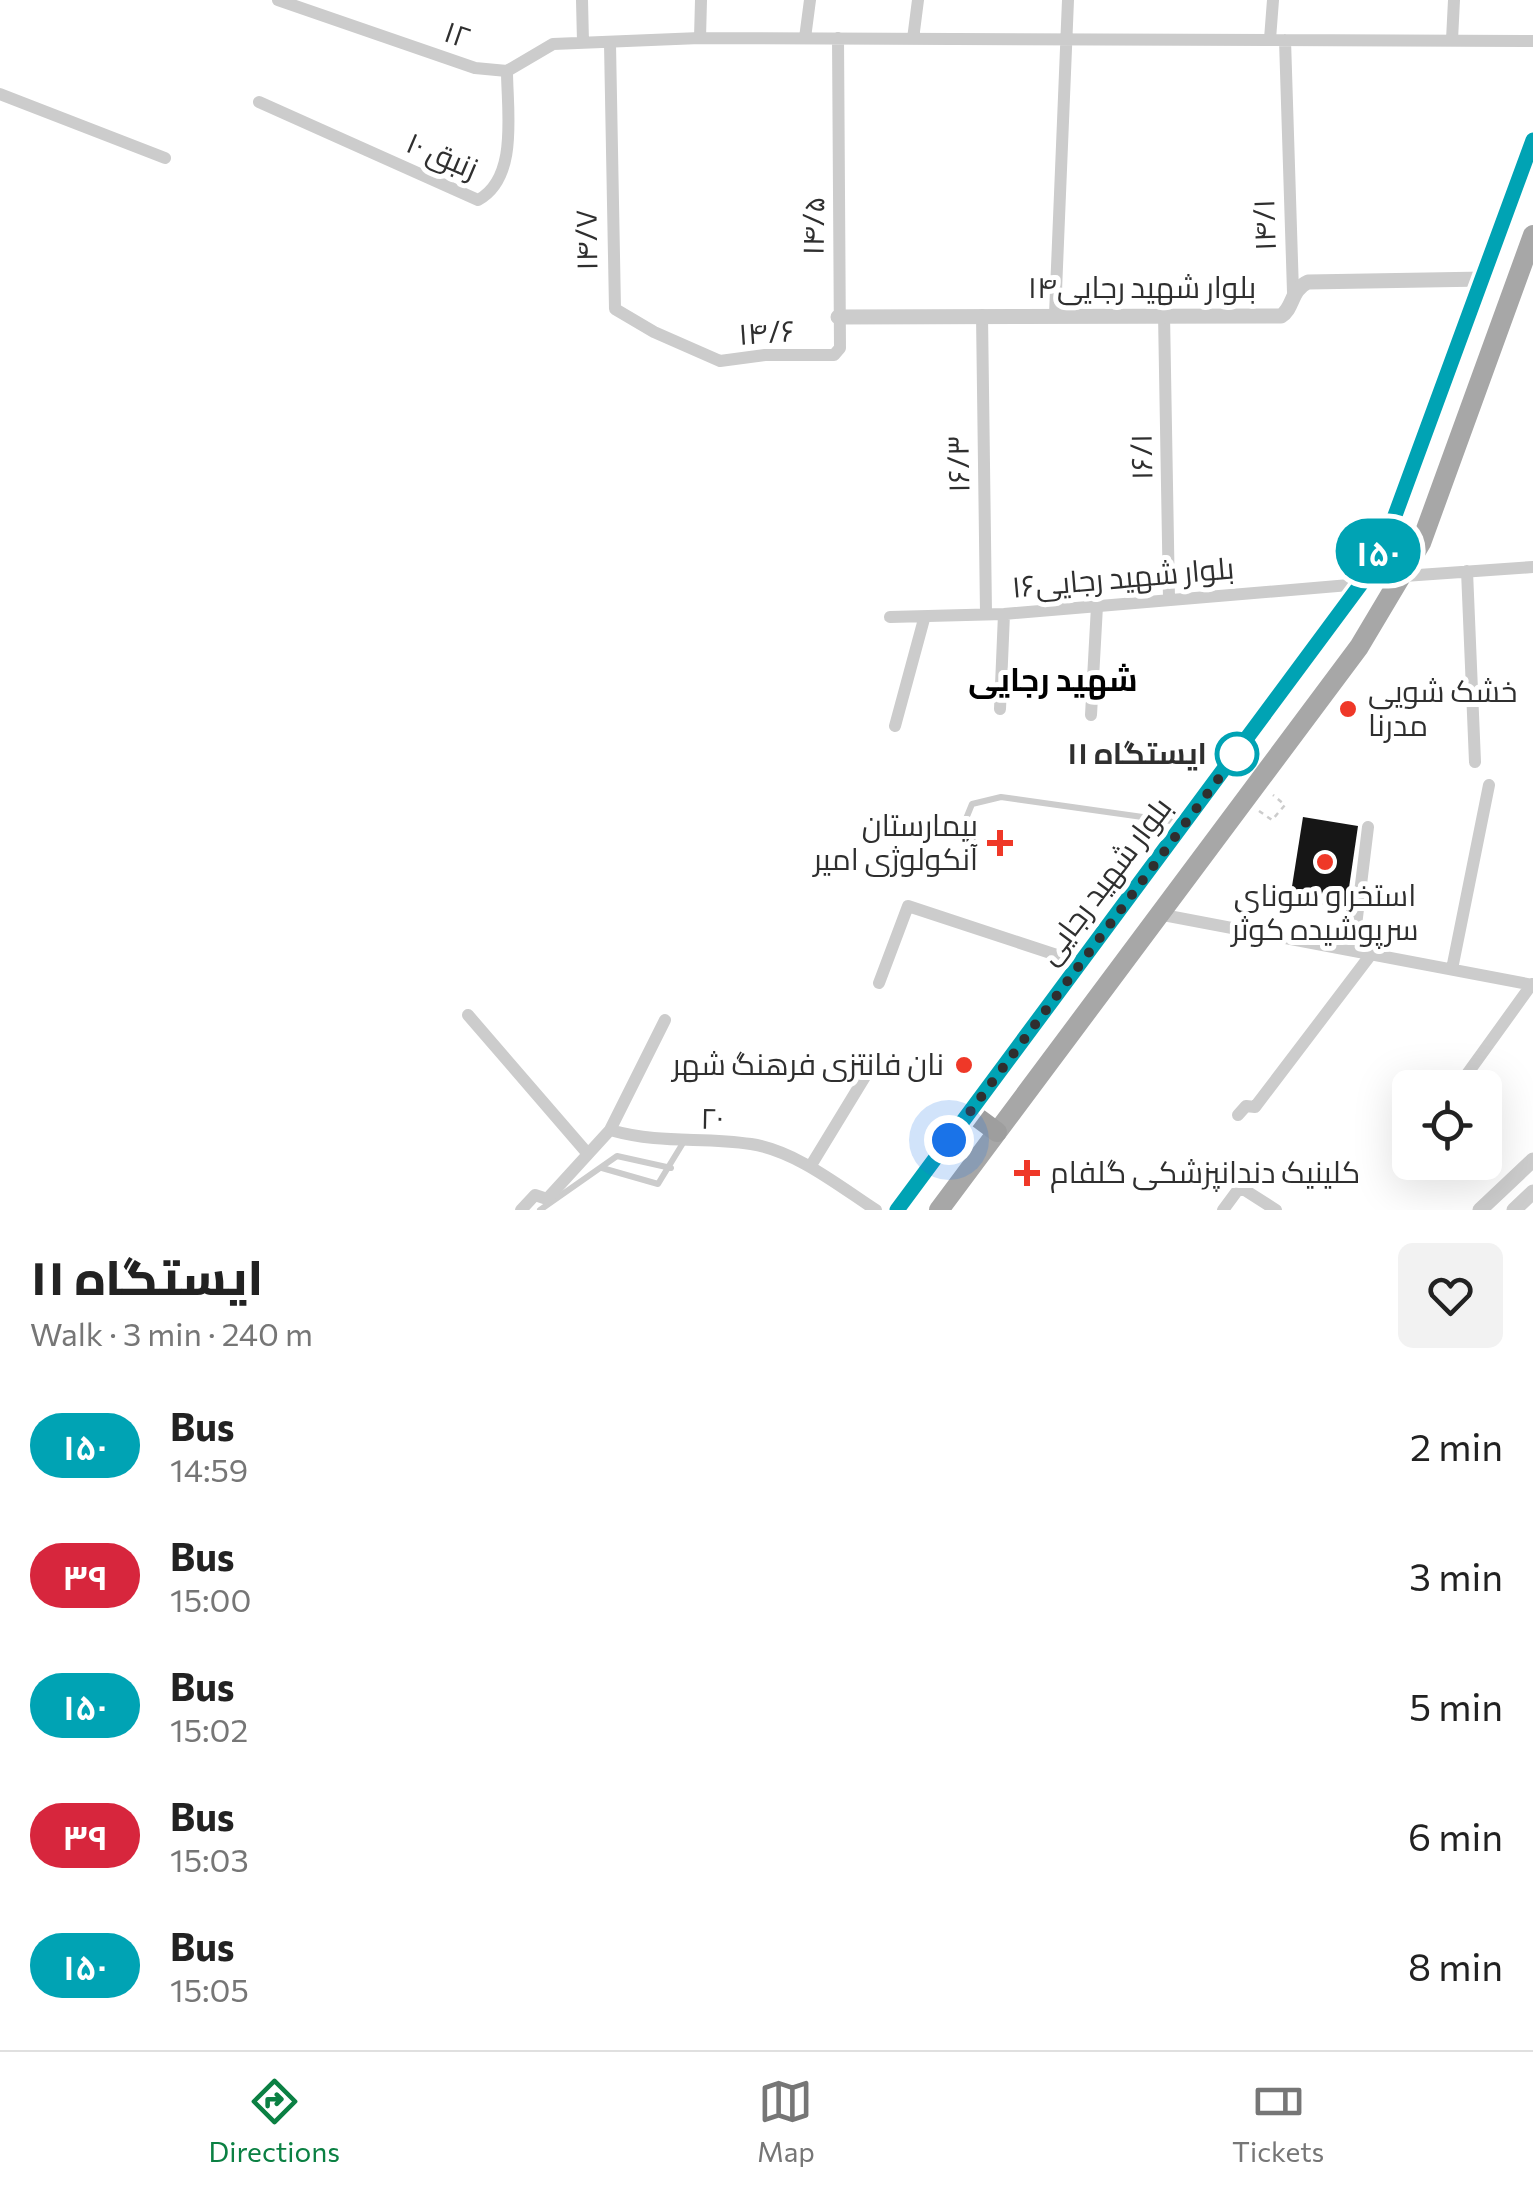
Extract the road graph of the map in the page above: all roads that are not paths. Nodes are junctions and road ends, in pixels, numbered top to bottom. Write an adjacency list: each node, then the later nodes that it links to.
1 (278, 0): 20 (street, ۱۲)
2 (582, 0): 17 (street)
3 (702, 0): 9 (street)
4 (810, 0): 10 (street)
5 (918, 0): 12 (street)
6 (1068, 0): 14 (street)
7 (1273, 0): 13 (street)
8 (1454, 0): 16 (street)
9 (700, 38): 10 (street); 19 (street)
10 (805, 38): 11 (street)
11 (838, 38): 12 (street); 33 (street, ۱۴/۵)
12 (913, 39): 14 (street)
13 (1270, 39): 14 (street); 15 (street)
14 (1066, 40): 32 (street)
15 (1285, 40): 16 (street); 28 (street, ۱۴/۱)
16 (1452, 40): 18 (street)
17 (584, 42): 19 (street); 20 (street)
18 (1533, 42)
19 (610, 44): 29 (street, ۱۴/۷)
20 (508, 71): 22 (street, زنبق ۱۰)
21 (0, 94): 24 (street)
22 (258, 102)
23 (1533, 141): 26 (main road, بلوار شهید رجایی)
24 (165, 158)
25 (1533, 235): 27 (main road, بلوار شهید رجایی)
26 (1484, 278): 28 (street, بلوار شهید رجایی۱۴); 37 (main road, بلوار شهید رجایی)
27 (1524, 286): 36 (main road, بلوار شهید رجایی)
28 (1293, 292): 30 (street, بلوار شهید رجایی۱۴)
29 (615, 309): 33 (street, ۱۴/۶)
30 (1164, 314): 32 (street, بلوار شهید رجایی۱۴); 38 (street, ۱۶/۱)
31 (982, 315): 32 (street, بلوار شهید رجایی۱۴); 33 (street, بلوار شهید رجایی۱۴); 40 (street, ۱۶/۳)
32 (1055, 315)
33 (838, 316)
34 (1533, 567): 35 (street)
35 (1466, 572): 36 (street); 47 (street)
36 (1404, 576): 52 (main road, بلوار شهید رجایی)
37 (1361, 584): 38 (street, بلوار شهید رجایی۱۶); 49 (main road, بلوار شهید رجایی)
38 (1168, 599): 39 (street, بلوار شهید رجایی۱۶)
39 (1097, 606): 41 (street, بلوار شهید رجایی۱۶); 45 (street)
40 (986, 613): 41 (street, بلوار شهید رجایی۱۶); 43 (street, بلوار شهید رجایی۱۶)
41 (1004, 614): 44 (street)
42 (890, 617): 43 (street, بلوار شهید رجایی۱۶)
43 (924, 619): 46 (street)
44 (1000, 709)
45 (1091, 715)
46 (895, 726)
47 (1475, 762)
48 (1489, 785): 56 (street)
49 (1185, 824): 51 (lane); 55 (main road, بلوار شهید رجایی)
50 (1368, 827): 53 (street)
51 (961, 831)
52 (1158, 914): 53 (street); 66 (main road, بلوار شهید رجایی)
53 (1353, 950): 54 (street)
54 (1372, 953): 56 (street); 64 (street)
55 (1080, 964): 57 (street); 63 (main road, بلوار شهید رجایی)
56 (1452, 969): 58 (street)
57 (878, 983)
58 (1533, 984): 62 (street)
59 (468, 1015): 68 (street)
60 (665, 1020): 65 (street)
61 (874, 1062): 70 (street)
62 (1470, 1070)
63 (970, 1112): 66 (highway); 77 (main road, بلوار شهید رجایی)
64 (1238, 1115)
65 (610, 1130): 67 (street, ۲۰); 68 (street)
66 (997, 1132): 78 (main road, بلوار شهید رجایی)
67 (683, 1143): 70 (street, ۲۰); 72 (lane)
68 (588, 1154): 74 (street)
69 (1533, 1160): 81 (street)
70 (810, 1167): 76 (street, ۲۰)
71 (602, 1168): 72 (lane); 72 (lane); 74 (lane)
72 (671, 1168)
73 (1533, 1192): 82 (street)
74 (544, 1204): 75 (street)
75 (521, 1210)
76 (876, 1210)
77 (897, 1210)
78 (940, 1210)
79 (1223, 1210): 80 (street)
80 (1276, 1210)
81 (1480, 1210)
82 (1514, 1210)

